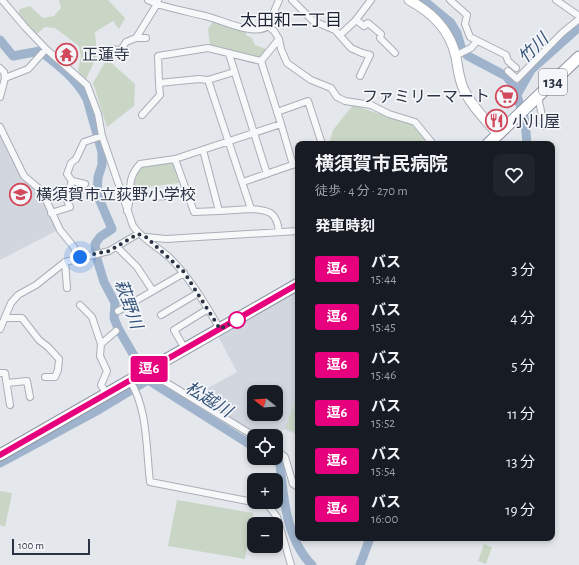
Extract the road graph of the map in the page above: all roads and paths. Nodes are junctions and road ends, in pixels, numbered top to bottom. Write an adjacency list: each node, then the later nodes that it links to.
1 (2, 0): 19 (street)
2 (148, 0): 9 (street)
3 (279, 0): 13 (street)
4 (292, 0): 14 (street)
5 (371, 0): 11 (street)
6 (409, 0): 23 (street)
7 (450, 0): 18 (street)
8 (556, 0): 10 (street)
9 (157, 2): 13 (street); 15 (street)
10 (579, 16)
11 (356, 20): 14 (street); 20 (street)
12 (579, 20): 28 (street)
13 (268, 26): 17 (street)
14 (340, 35): 30 (street)
15 (136, 38): 16 (street); 21 (street)
16 (146, 38)
17 (279, 39): 25 (street); 46 (street)
18 (477, 41): 23 (street); 27 (street)
19 (46, 49): 31 (street); 43 (street)
20 (395, 53)
21 (102, 54)
22 (229, 54): 25 (street); 29 (street); 33 (street)
23 (455, 56): 42 (street)
24 (579, 57): 34 (highway, 134)
25 (261, 61): 36 (street)
26 (0, 68): 31 (street)
27 (516, 68)
28 (508, 71)
29 (234, 72): 32 (street); 41 (street)
30 (360, 76)
31 (5, 78): 35 (street)
32 (208, 80): 33 (street); 44 (street)
33 (159, 83): 37 (street)
34 (538, 96): 39 (street); 42 (highway, 134)
35 (0, 97)
36 (277, 112): 38 (street); 45 (street)
37 (142, 115)
38 (281, 124): 41 (street); 50 (street)
39 (544, 126)
40 (0, 127): 61 (street)
41 (254, 132): 44 (street); 52 (street)
42 (498, 134): 47 (highway, 134)
43 (98, 137): 53 (street); 59 (street)
44 (229, 141): 48 (street); 54 (street)
45 (321, 141)
46 (431, 141)
47 (491, 141)
48 (203, 150): 49 (street); 60 (street)
49 (175, 159): 56 (street); 59 (street)
50 (295, 161)
51 (295, 164): 52 (street)
52 (267, 174): 54 (street)
53 (72, 181): 55 (street); 61 (street)
54 (243, 182): 58 (street)
55 (85, 184)
56 (188, 194): 57 (street); 60 (street)
57 (154, 197)
58 (250, 210): 60 (street); 63 (street)
59 (127, 211): 64 (street)
60 (219, 211)
61 (51, 213): 67 (street)
62 (295, 231): 63 (street)
63 (279, 232): 65 (street)
64 (138, 234): 65 (street); 66 (street)
65 (146, 237): 69 (street)
66 (117, 247): 67 (street); 72 (street)
67 (79, 257): 68 (street)
68 (65, 262): 71 (street); 78 (street)
69 (184, 272): 72 (street); 73 (street)
70 (295, 286): 80 (highway)
71 (67, 288)
72 (153, 291): 76 (street)
73 (198, 293): 75 (street); 77 (street)
74 (80, 306): 82 (street)
75 (208, 309): 80 (street); 83 (street)
76 (118, 311)
77 (161, 315)
78 (6, 318): 79 (street); 86 (street)
79 (0, 329)
80 (220, 329): 83 (highway)
81 (116, 331): 82 (street)
82 (101, 344): 89 (street)
83 (185, 349): 84 (highway)
84 (146, 372): 87 (highway); 92 (street)
85 (0, 373): 88 (street)
86 (46, 378)
87 (130, 381): 89 (highway); 96 (street)
88 (7, 383): 90 (street); 91 (street)
89 (107, 394): 93 (highway)
90 (30, 397)
91 (10, 404)
92 (247, 432)
93 (0, 454)
94 (283, 455): 95 (street)
95 (295, 486)
96 (291, 565)

